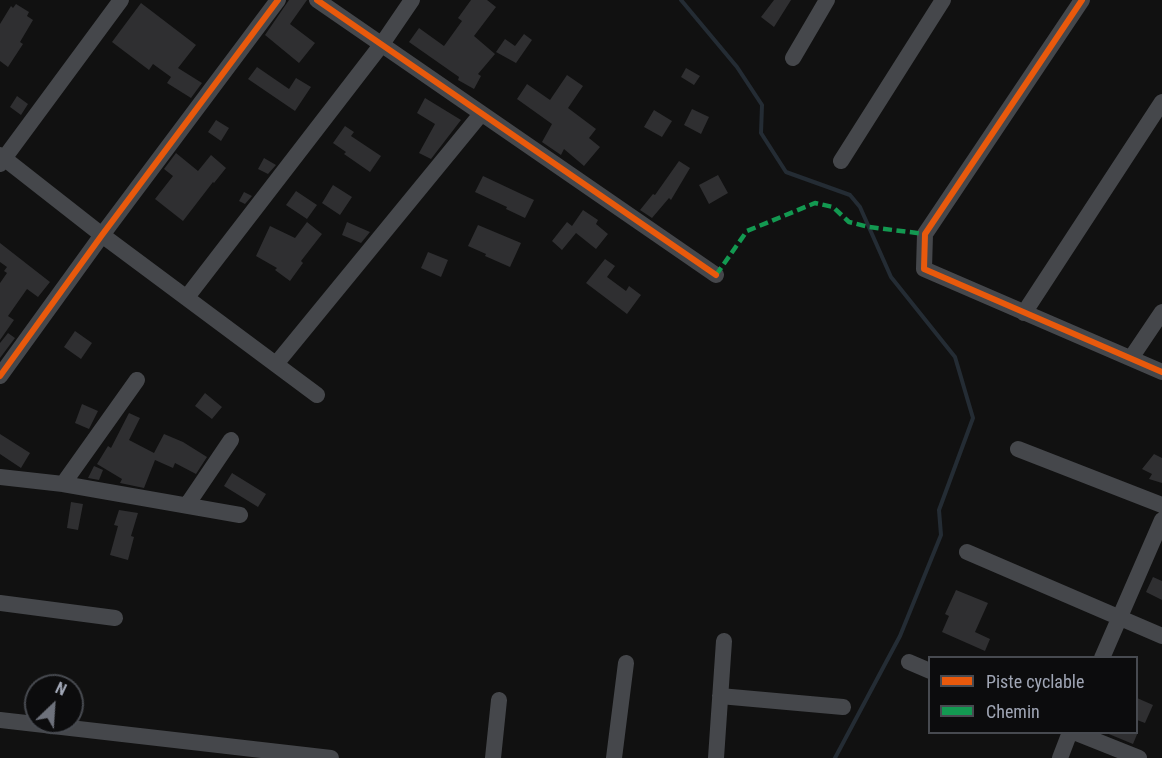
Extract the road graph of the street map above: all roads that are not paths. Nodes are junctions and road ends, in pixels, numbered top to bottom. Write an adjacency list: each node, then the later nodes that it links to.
1 (121, 0): 12 (street)
2 (278, 0): 14 (street)
3 (316, 0): 8 (street)
4 (412, 0): 8 (street)
5 (827, 0): 9 (street)
6 (943, 0): 13 (street)
7 (1082, 0): 18 (street)
8 (382, 44): 11 (street); 16 (street)
9 (793, 58)
10 (1162, 102): 18 (street)
11 (481, 114): 15 (street); 20 (street)
12 (1, 159): 14 (street)
13 (841, 161)
14 (102, 235): 16 (street); 22 (street)
15 (716, 275)
16 (187, 297): 20 (street)
17 (1162, 312): 19 (street)
18 (1024, 313): 19 (street)
19 (1131, 358): 21 (street)
20 (276, 364): 24 (street)
21 (1162, 372)
22 (0, 376)
23 (137, 380): 28 (street)
24 (316, 395)
25 (231, 440): 29 (street)
26 (1018, 449): 30 (street)
27 (0, 477): 28 (street)
28 (63, 484): 29 (street)
29 (187, 505): 31 (street)
30 (1162, 505)
31 (240, 515)
32 (1162, 520): 36 (street)
33 (967, 552): 36 (street)
34 (0, 603): 35 (street)
35 (115, 618)
36 (1119, 618): 37 (street); 39 (street)
37 (1162, 636)
38 (724, 641): 43 (street)
39 (1102, 656)
40 (909, 662): 42 (street)
41 (626, 663): 52 (street)
42 (928, 670)
43 (720, 696): 45 (street); 53 (street)
44 (499, 700): 51 (street)
45 (843, 707)
46 (0, 720): 49 (street)
47 (1069, 734): 54 (street)
48 (1079, 734): 55 (street)
49 (215, 752): 50 (street)
50 (331, 758)
51 (493, 758)
52 (614, 758)
53 (716, 758)
54 (1060, 758)
55 (1139, 758)

